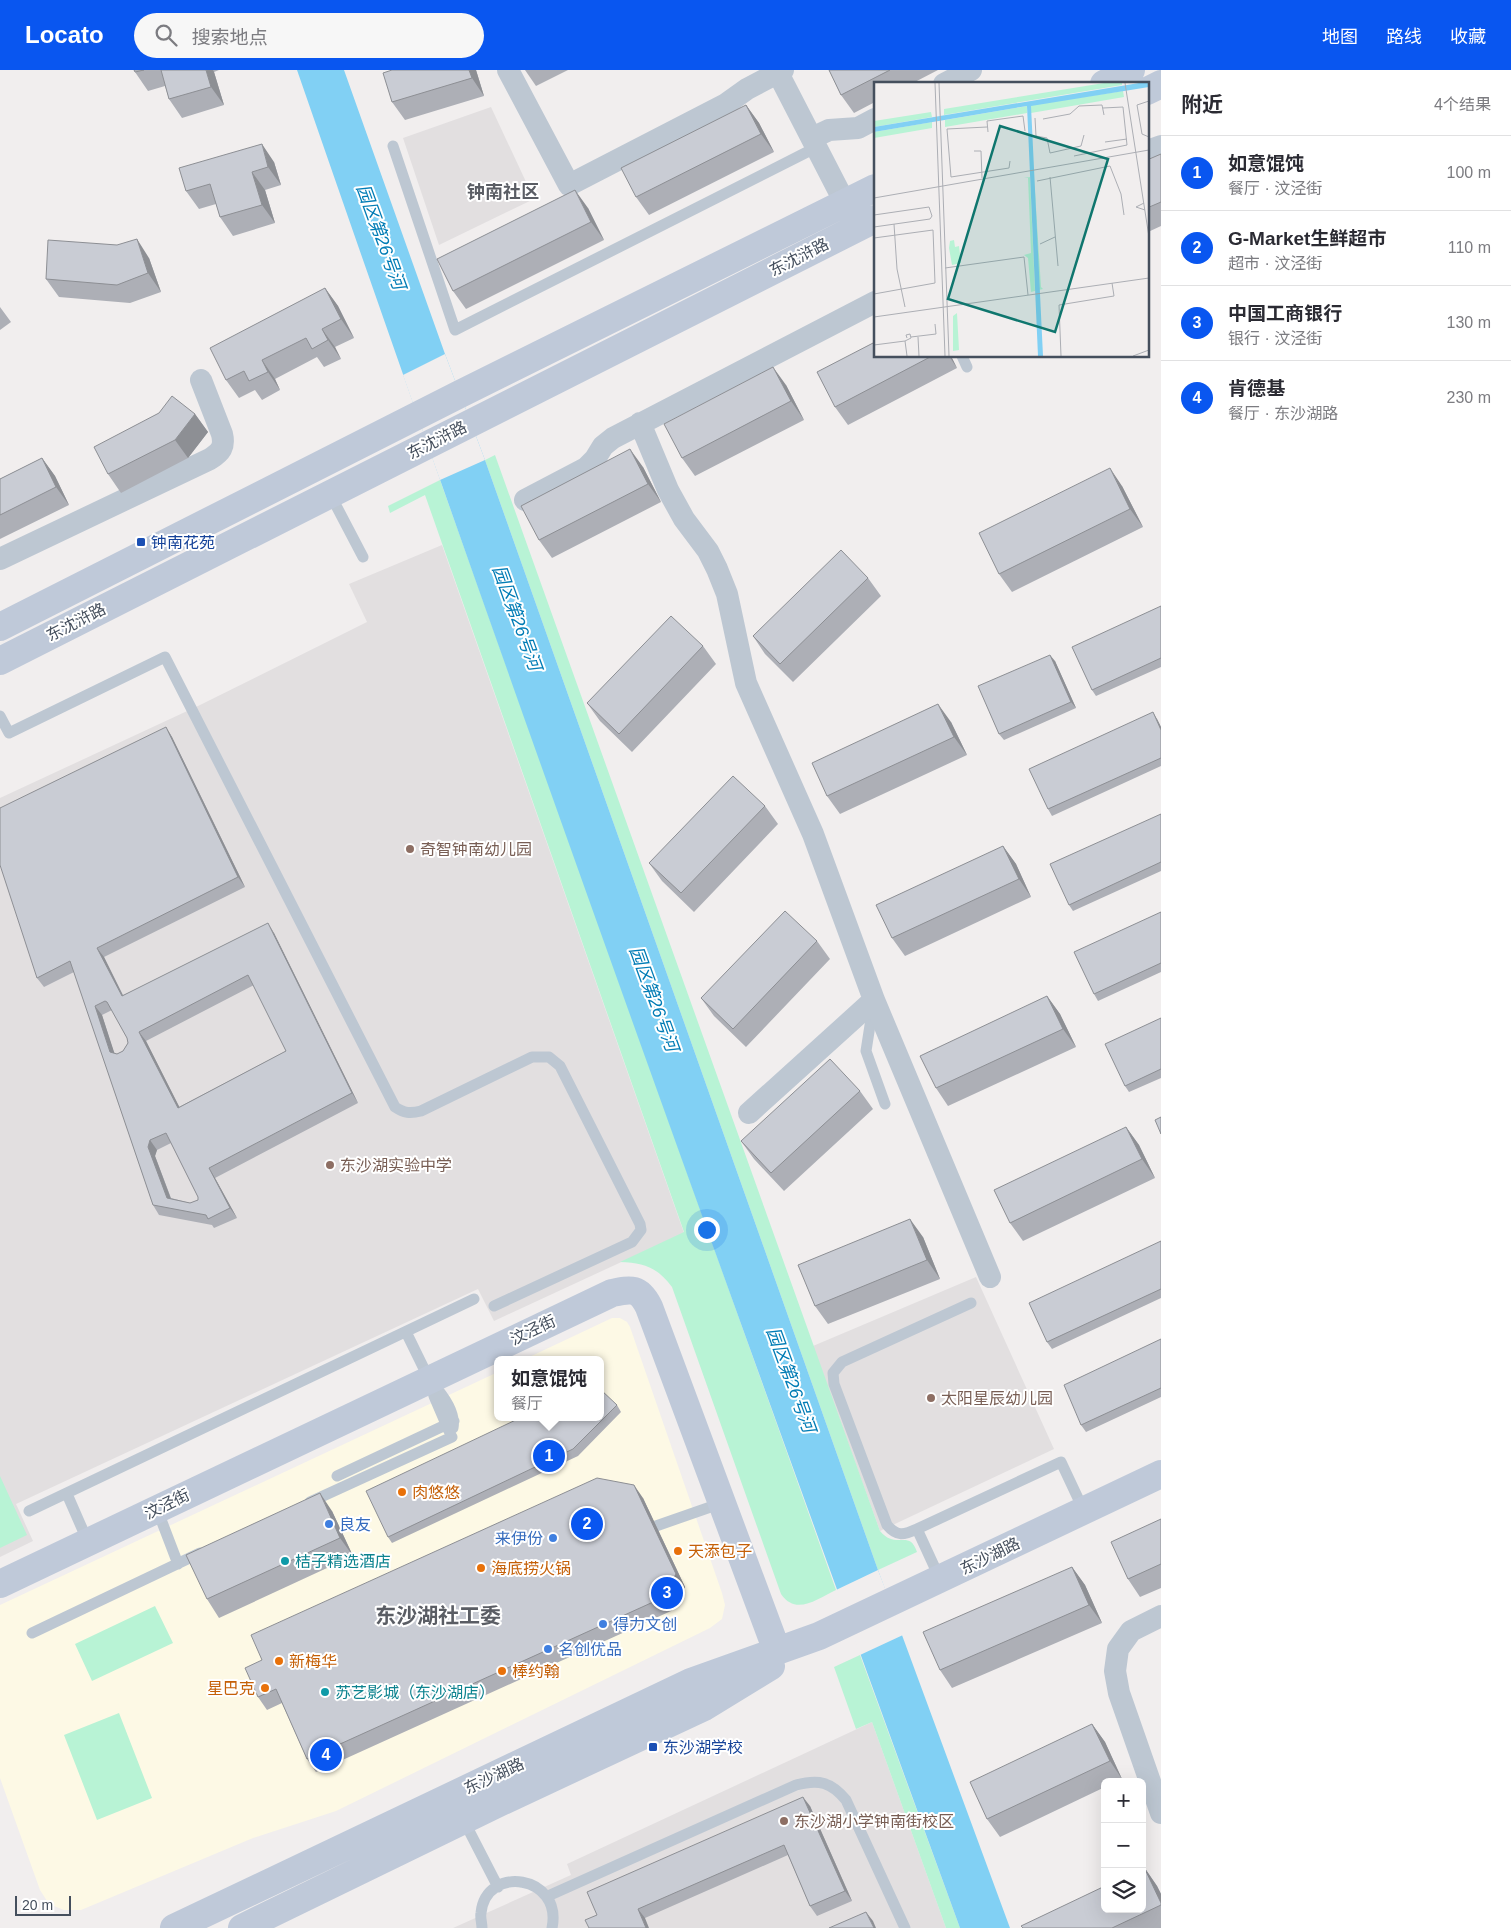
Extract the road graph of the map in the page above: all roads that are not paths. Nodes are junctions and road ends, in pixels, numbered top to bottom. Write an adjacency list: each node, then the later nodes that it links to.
1 (508, 70): 4 (street)
2 (971, 70): 5 (street)
3 (1131, 70): 6 (main road)
4 (781, 72): 10 (street)
5 (948, 82)
6 (1108, 82)
7 (1161, 84): 8 (main road)
8 (1148, 90)
9 (874, 120): 10 (street)
10 (815, 142): 11 (lane); 15 (street)
11 (393, 146)
12 (1161, 146): 13 (street)
13 (1148, 152)
14 (874, 188): 15 (main road, 东沈浒路)
15 (845, 203): 24 (main road, 东沈浒路)
16 (874, 220): 20 (main road, 东沈浒路)
17 (874, 303): 19 (street)
18 (201, 380): 23 (street)
19 (640, 423): 21 (street); 27 (street)
20 (330, 494): 22 (lane); 25 (main road, 东沈浒路)
21 (525, 500)
22 (363, 557)
23 (0, 559)
24 (0, 627)
25 (0, 661)
26 (0, 716): 33 (lane)
27 (874, 1000): 28 (lane); 29 (street); 30 (street)
28 (885, 1104)
29 (749, 1113)
30 (990, 1277)
31 (474, 1299): 34 (lane)
32 (971, 1303): 46 (lane)
33 (494, 1306)
34 (406, 1332): 35 (lane); 39 (lane)
35 (429, 1379): 36 (lane); 40 (main road, 汶泾街); 42 (main road, 汶泾街)
36 (450, 1423): 38 (lane); 41 (lane)
37 (1161, 1474): 44 (main road, 东沙湖路)
38 (337, 1476)
39 (67, 1494): 43 (lane); 47 (lane)
40 (722, 1503): 45 (lane); 55 (main road, 汶泾街)
41 (300, 1506)
42 (158, 1509): 47 (main road, 汶泾街); 49 (lane)
43 (29, 1511)
44 (1084, 1511): 46 (lane); 50 (main road, 东沙湖路)
45 (656, 1526)
46 (917, 1529): 50 (lane)
47 (88, 1542): 51 (main road, 汶泾街)
48 (213, 1547): 49 (lane)
49 (178, 1564): 53 (lane)
50 (940, 1580): 54 (main road, 东沙湖路)
51 (0, 1584)
52 (1161, 1616): 56 (street)
53 (32, 1633)
54 (819, 1636): 55 (main road, 东沙湖路); 57 (main road, 东沙湖路)
55 (777, 1651): 60 (main road, 东沙湖路)
56 (1161, 1813)
57 (464, 1821): 58 (lane); 61 (main road, 东沙湖路)
58 (498, 1886): 59 (lane); 62 (lane)
59 (548, 1896): 63 (lane); 64 (lane)
60 (174, 1928)
61 (242, 1928)
62 (482, 1928)
63 (552, 1928)
64 (905, 1928)

